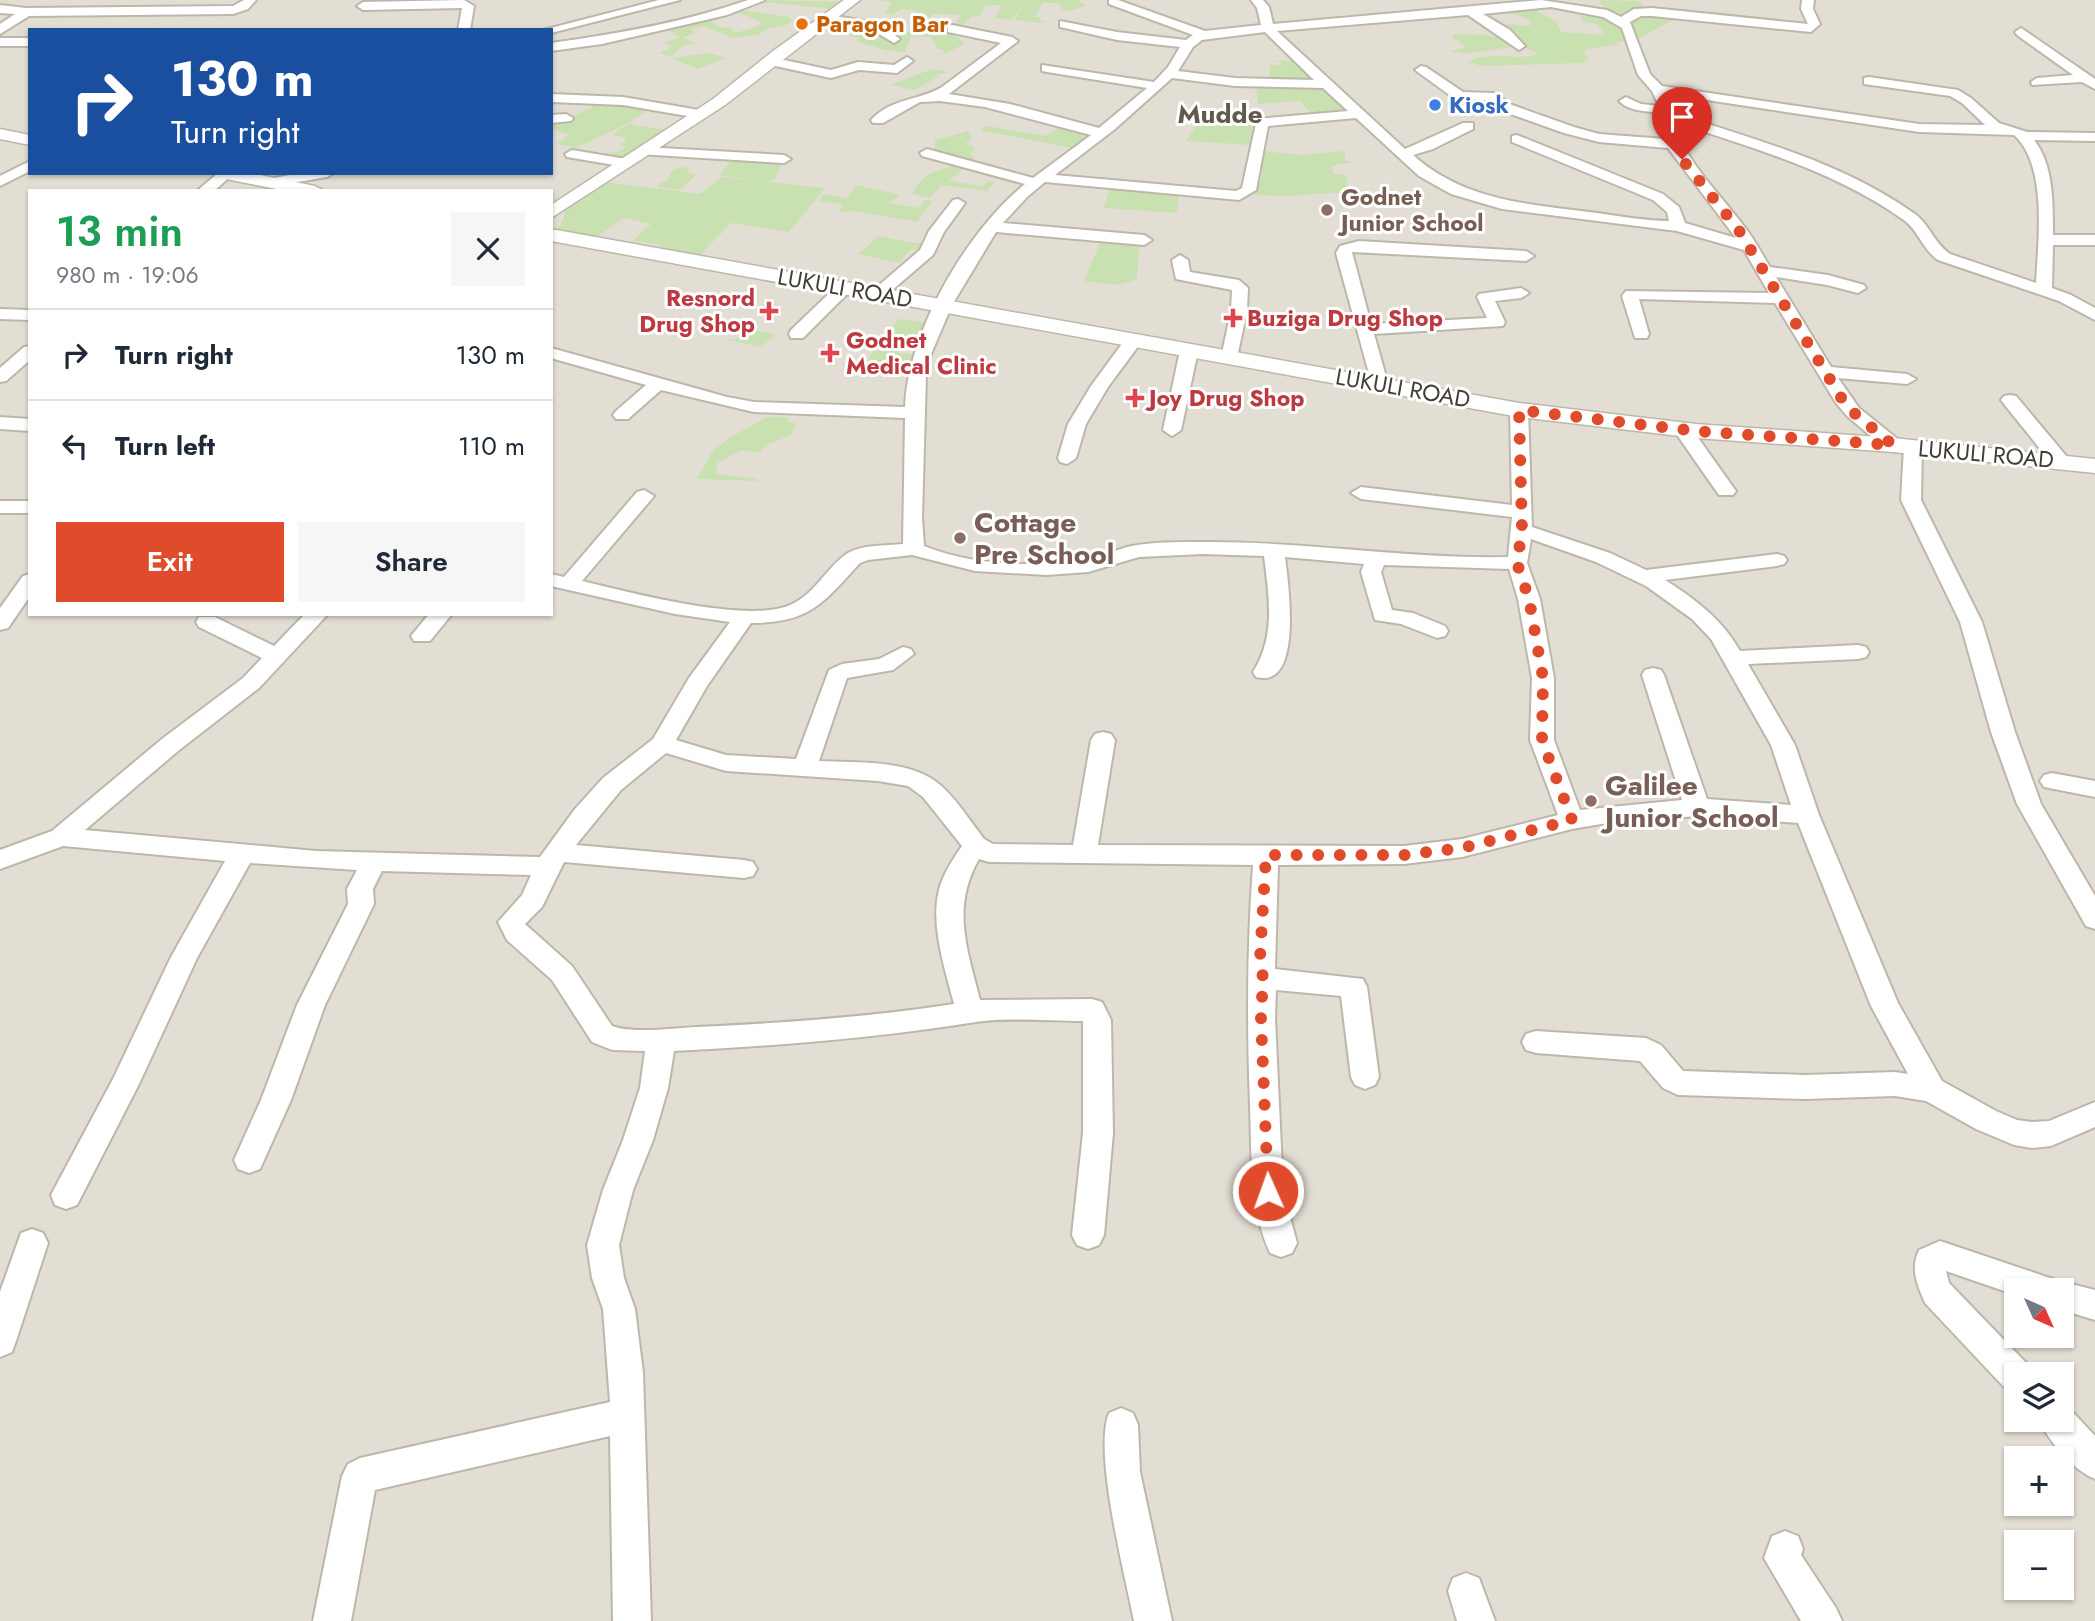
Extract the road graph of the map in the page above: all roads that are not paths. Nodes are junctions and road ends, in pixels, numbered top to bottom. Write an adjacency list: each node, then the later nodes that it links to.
1 (250, 0): 12 (street)
2 (674, 0): 19 (street)
3 (759, 0): 29 (street)
4 (853, 0): 14 (street)
5 (1257, 0): 18 (street)
6 (1808, 0): 15 (street)
7 (466, 2): 10 (street); 17 (street)
8 (1113, 2): 23 (street)
9 (1549, 2): 13 (street); 15 (street)
10 (363, 6)
11 (0, 9): 12 (street)
12 (26, 12): 21 (street)
13 (1474, 13): 18 (street); 28 (street)
14 (829, 19): 24 (street); 30 (street)
15 (1622, 22): 42 (street)
16 (1064, 24): 27 (street)
17 (464, 28)
18 (1268, 28): 23 (street); 40 (street)
19 (553, 29)
20 (952, 29): 43 (street)
21 (0, 30)
22 (2021, 32): 39 (street)
23 (1204, 35): 27 (street)
24 (894, 39)
25 (0, 42): 26 (street)
26 (28, 42)
27 (1190, 44): 36 (street)
28 (1519, 46)
29 (553, 47)
30 (770, 61): 33 (street); 46 (street)
31 (826, 61): 33 (street)
32 (907, 61): 33 (street)
33 (801, 68)
34 (1047, 68): 41 (street)
35 (1421, 70): 60 (street)
36 (1169, 74): 40 (street); 41 (street)
37 (2034, 79): 39 (street)
38 (1869, 81): 53 (street)
39 (2089, 81)
40 (1324, 84): 47 (street)
41 (1156, 86): 54 (street)
42 (1658, 89): 48 (street); 53 (street)
43 (936, 96): 51 (street); 54 (street)
44 (553, 98): 46 (street)
45 (1629, 107): 48 (street)
46 (699, 114): 61 (street)
47 (1357, 114): 64 (street); 71 (street)
48 (1674, 115): 60 (street); 75 (street)
49 (566, 118): 50 (street)
50 (553, 119)
51 (878, 120)
52 (1468, 126): 64 (street)
53 (2000, 129): 56 (street)
54 (1100, 133): 71 (street)
55 (0, 134): 59 (street)
56 (2024, 136): 57 (street); 84 (street)
57 (2095, 137)
58 (1517, 139): 80 (street)
59 (28, 140)
60 (1673, 144): 86 (street)
61 (643, 151): 65 (street); 66 (street)
62 (927, 153): 71 (street)
63 (572, 154): 66 (street)
64 (1403, 154): 80 (street)
65 (784, 159)
66 (626, 163): 79 (street)
67 (28, 166): 73 (street)
68 (231, 175): 76 (street)
69 (238, 175): 74 (street)
70 (315, 175): 74 (street)
71 (1040, 181): 81 (street)
72 (1882, 181): 75 (street)
73 (0, 182)
74 (274, 182): 77 (street)
75 (1867, 188): 92 (street)
76 (207, 189)
77 (306, 189)
78 (958, 203): 94 (street)
79 (553, 212)
80 (1678, 226): 86 (street)
81 (992, 227): 83 (street); 96 (street)
82 (553, 235): 91 (street, LUKULI ROAD)
83 (1144, 240)
84 (2045, 240): 85 (street); 92 (street)
85 (2095, 240)
86 (1750, 247): 89 (street)
87 (1526, 256): 100 (street)
88 (1180, 260): 107 (street)
89 (1765, 271): 90 (street); 95 (street)
90 (1858, 288)
91 (843, 289): 94 (street, LUKULI ROAD); 101 (street)
92 (2044, 291): 98 (street)
93 (1521, 293): 100 (street)
94 (877, 295): 96 (street, LUKULI ROAD)
95 (1783, 298): 102 (street); 108 (street)
96 (944, 306): 103 (street, LUKULI ROAD); 115 (street)
97 (0, 314): 99 (street)
98 (2095, 315)
99 (28, 316)
100 (1364, 330): 112 (street)
101 (797, 334)
102 (1641, 334)
103 (1133, 341): 104 (street, LUKULI ROAD); 122 (street)
104 (1189, 351): 107 (street, LUKULI ROAD); 120 (street)
105 (28, 353): 109 (street)
106 (553, 354): 111 (street)
107 (1230, 358): 112 (street, LUKULI ROAD)
108 (1825, 372): 110 (street); 121 (street)
109 (0, 377)
110 (1907, 379)
111 (657, 383): 115 (street); 116 (street)
112 (1378, 384): 114 (street, LUKULI ROAD)
113 (2010, 400): 123 (street)
114 (1519, 410): 119 (street, LUKULI ROAD); 130 (street)
115 (913, 413): 131 (street)
116 (622, 415)
117 (0, 422): 118 (street)
118 (28, 425)
119 (1682, 429): 121 (street, LUKULI ROAD); 125 (street)
120 (1172, 430)
121 (1903, 446): 123 (street, LUKULI ROAD); 169 (street)
122 (1067, 458)
123 (2060, 461): 124 (street, LUKULI ROAD)
124 (2095, 466)
125 (1726, 491)
126 (1361, 493): 130 (street)
127 (644, 496): 137 (street)
128 (0, 507): 129 (street)
129 (28, 507)
130 (1522, 521): 135 (street); 136 (street)
131 (915, 549): 132 (street); 141 (street)
132 (1274, 550): 133 (street); 150 (street)
133 (1376, 560): 135 (street); 144 (street)
134 (1777, 560): 136 (street)
135 (1517, 563): 159 (street)
136 (1645, 576): 149 (street)
137 (560, 582): 141 (street)
138 (28, 583): 143 (street)
139 (315, 616): 148 (street)
140 (439, 616): 145 (street)
141 (744, 618): 153 (street)
142 (207, 622): 148 (street)
143 (0, 623)
144 (1437, 631)
145 (422, 636)
146 (1858, 652): 149 (street)
147 (904, 654): 154 (street)
148 (276, 656): 160 (street)
149 (1735, 658): 158 (street)
150 (1264, 672)
151 (1653, 675): 157 (street)
152 (1103, 740): 164 (street)
153 (662, 744): 154 (street); 165 (street)
154 (806, 767): 161 (street)
155 (2052, 781): 156 (street)
156 (2095, 789)
157 (1697, 807): 158 (street); 159 (street)
158 (1807, 815): 175 (street)
159 (1572, 820): 163 (street)
160 (61, 837): 162 (street); 166 (street)
161 (975, 845): 164 (street); 171 (street)
162 (242, 854): 167 (street); 178 (street)
163 (1266, 855): 164 (street); 170 (street)
164 (1084, 856)
165 (552, 859): 167 (street); 168 (street); 172 (street)
166 (0, 860)
167 (373, 862): 177 (street)
168 (744, 869)
169 (2095, 919)
170 (1263, 978): 174 (street); 181 (street)
171 (970, 1013): 172 (street); 179 (street)
172 (661, 1040): 187 (street)
173 (1536, 1042): 175 (street)
174 (1365, 1077)
175 (1932, 1090): 176 (street)
176 (2095, 1114)
177 (249, 1160)
178 (66, 1195)
179 (1088, 1235)
180 (32, 1243): 185 (street)
181 (1281, 1243)
182 (2010, 1278): 186 (street)
183 (2074, 1299): 184 (street)
184 (2095, 1305)
185 (0, 1341)
186 (2004, 1363)
187 (626, 1415): 192 (street); 193 (street)
188 (1121, 1425): 194 (street)
189 (2068, 1432): 190 (street)
190 (2095, 1462)
191 (1785, 1549): 195 (street)
192 (332, 1621)
193 (632, 1621)
194 (1153, 1621)
195 (1823, 1621)

